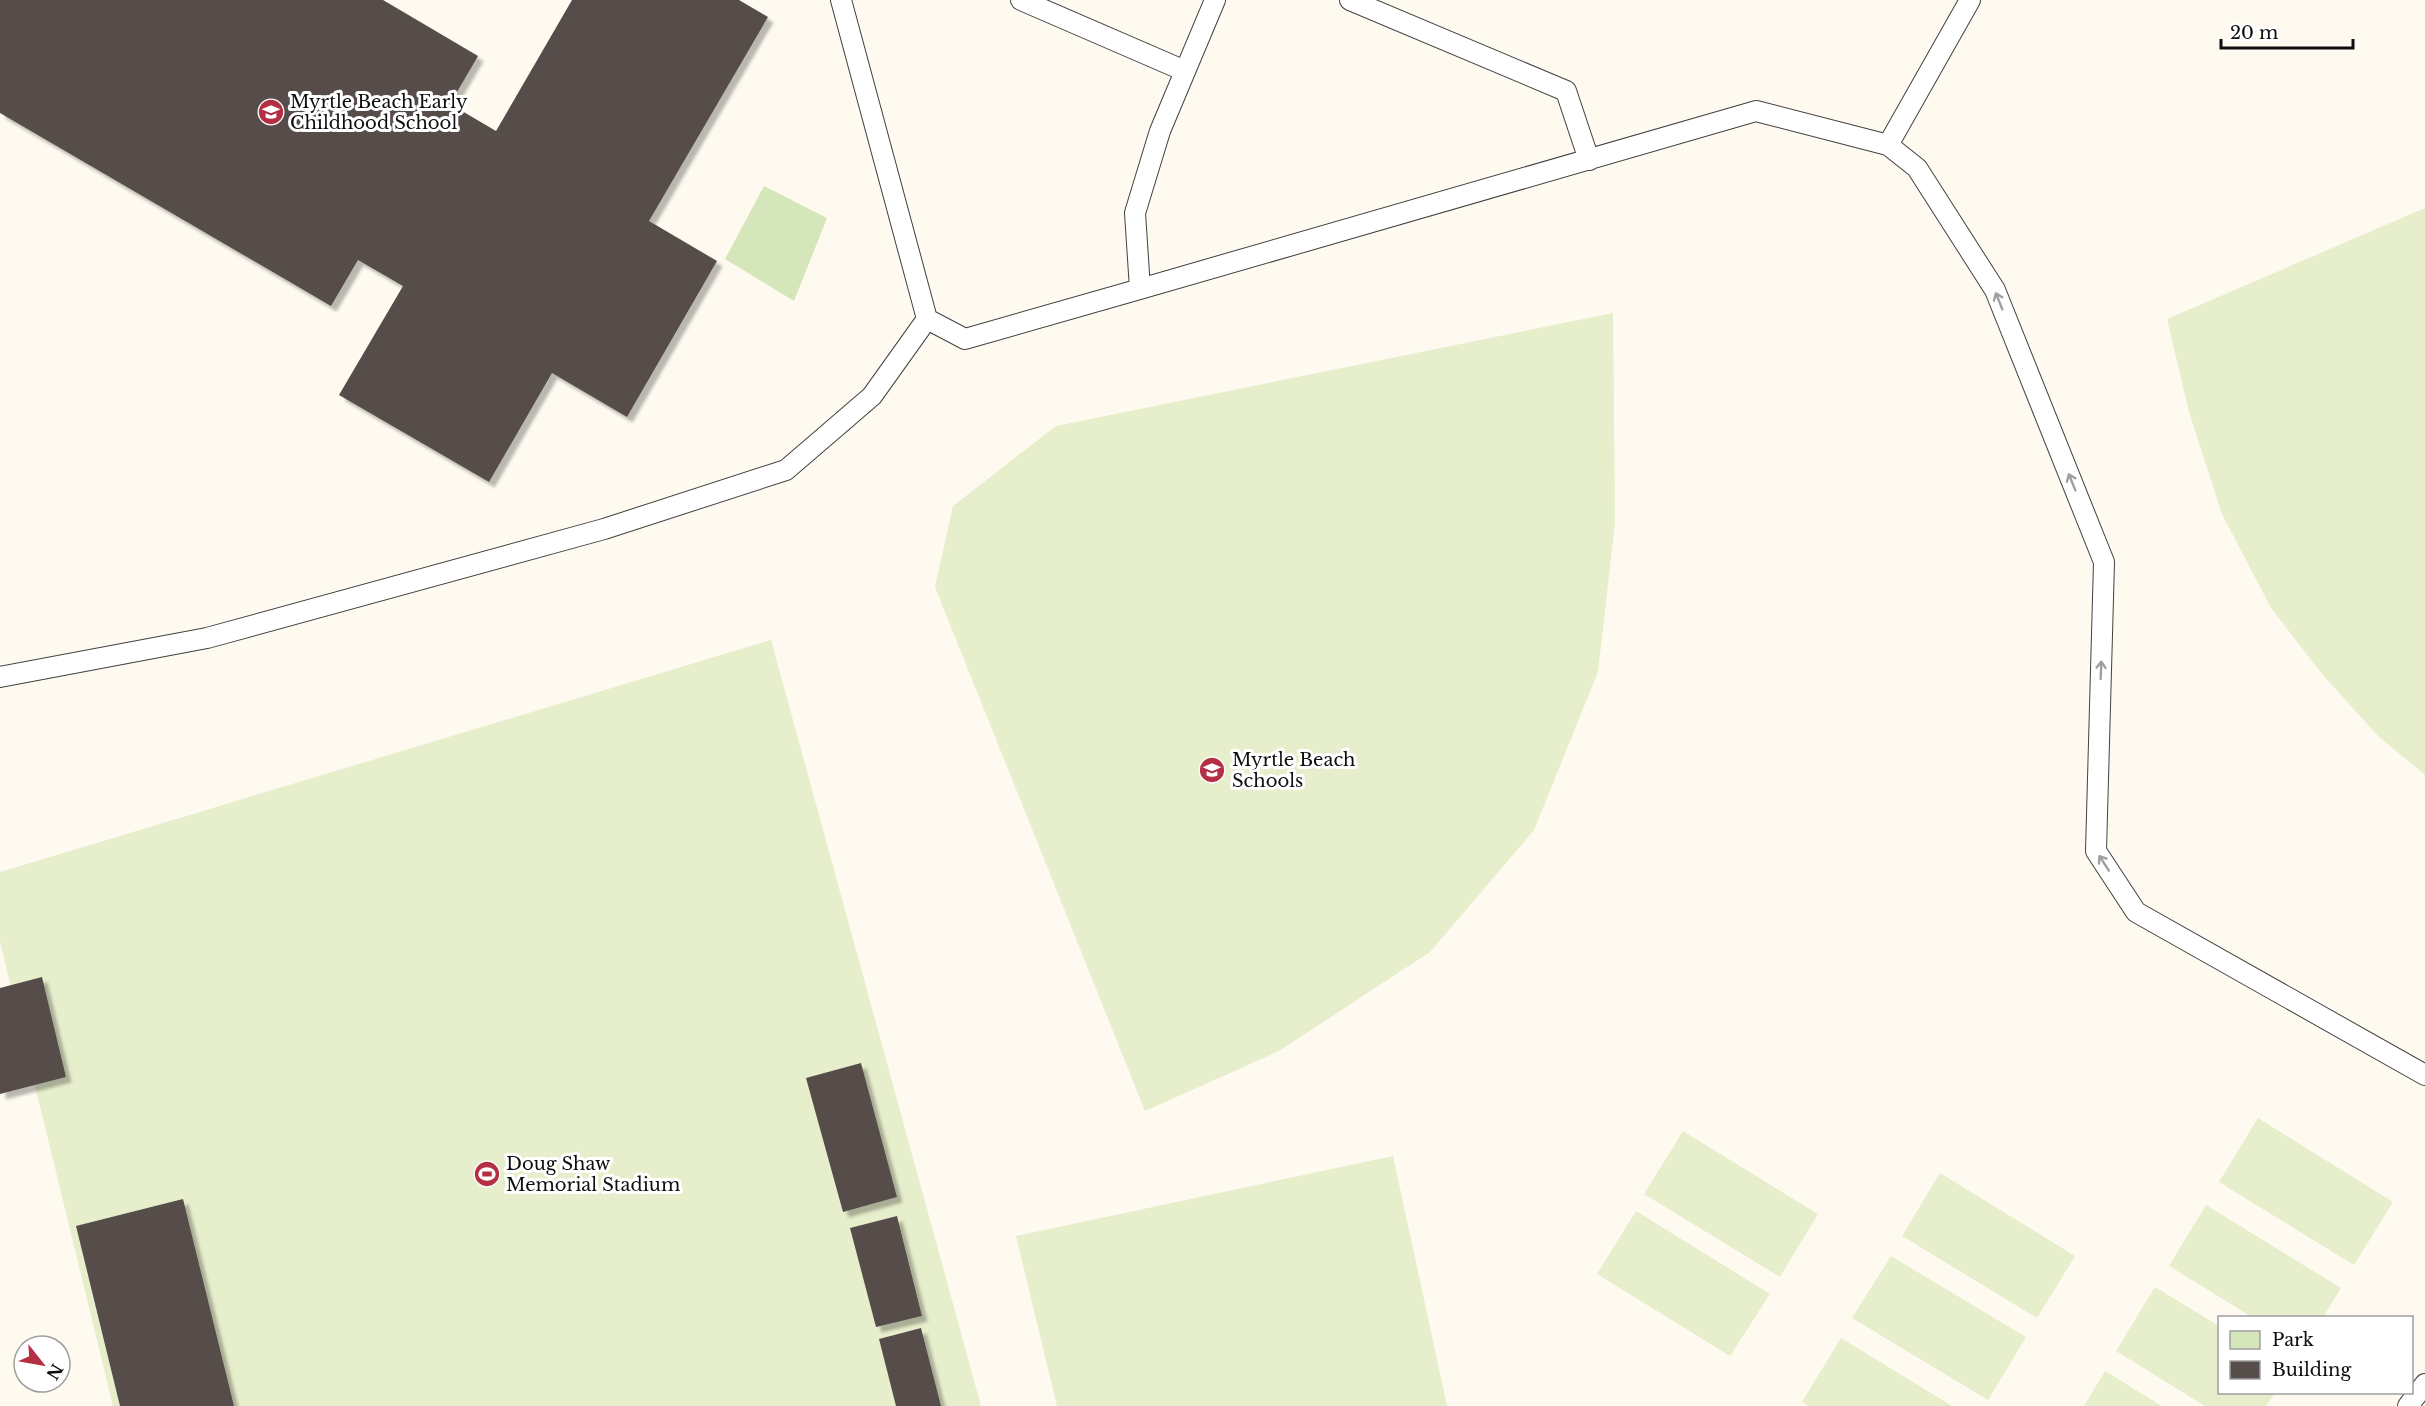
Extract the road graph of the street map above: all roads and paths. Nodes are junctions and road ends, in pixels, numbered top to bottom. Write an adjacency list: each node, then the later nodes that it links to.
1 (841, 0): 10 (lane)
2 (1022, 0): 6 (lane)
3 (1215, 0): 6 (lane)
4 (1350, 0): 8 (lane)
5 (1970, 0): 7 (lane)
6 (1185, 71): 9 (lane)
7 (1888, 145): 8 (lane); 12 (lane, one-way to 7)
8 (1589, 160): 9 (lane)
9 (1140, 289): 10 (lane)
10 (927, 319): 11 (lane)
11 (0, 677)
12 (2425, 1075)
13 (2425, 1384): 14 (lane)
14 (2409, 1406)

